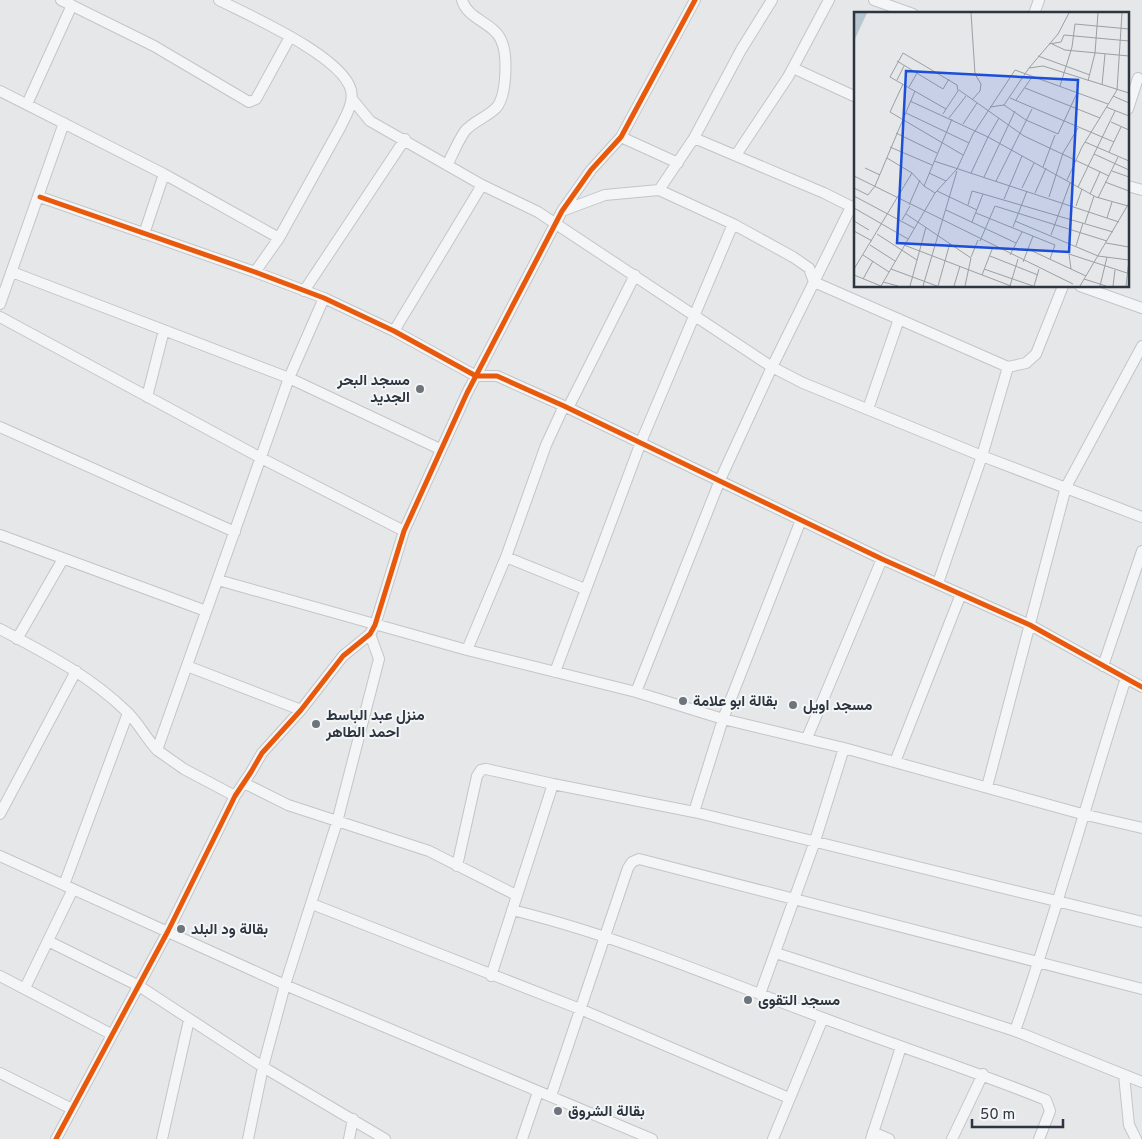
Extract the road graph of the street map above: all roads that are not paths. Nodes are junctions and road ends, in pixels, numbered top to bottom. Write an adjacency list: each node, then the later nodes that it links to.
1 (61, 0): 9 (street)
2 (219, 0): 12 (street)
3 (462, 0): 26 (street)
4 (695, 0): 21 (street)
5 (772, 0): 22 (street)
6 (829, 0): 13 (street)
7 (874, 0): 10 (street)
8 (1039, 0): 11 (street)
9 (72, 5): 12 (street); 19 (street)
10 (907, 12)
11 (1035, 12)
12 (290, 37): 17 (street)
13 (793, 68): 16 (street); 24 (street)
14 (1136, 78): 18 (street)
15 (0, 91): 19 (street)
16 (854, 96)
17 (352, 99): 23 (street); 36 (street)
18 (1130, 101)
19 (27, 104): 20 (street)
20 (64, 123): 27 (street); 30 (street)
21 (621, 137): 25 (street); 32 (street)
22 (694, 138): 24 (street); 25 (street)
23 (405, 140): 26 (street); 43 (street)
24 (736, 155): 31 (street)
25 (678, 163): 29 (street)
26 (447, 165): 28 (street)
27 (164, 174): 35 (street); 36 (street)
28 (482, 185): 33 (street); 51 (street)
29 (659, 190): 32 (street); 34 (street)
30 (40, 197): 35 (street); 37 (street)
31 (853, 208): 40 (street)
32 (562, 211): 33 (street)
33 (556, 223): 39 (street); 55 (street)
34 (733, 224): 40 (street); 48 (street)
35 (144, 234): 38 (street)
36 (279, 238): 38 (street)
37 (12, 272): 45 (street); 50 (street)
38 (255, 272): 43 (street)
39 (635, 275): 48 (street); 58 (street)
40 (814, 282): 49 (street); 53 (street)
41 (1062, 288): 54 (street)
42 (1086, 288): 46 (street)
43 (304, 291): 44 (street)
44 (324, 298): 51 (street); 56 (street)
45 (0, 304)
46 (1142, 308)
47 (0, 317): 57 (street)
48 (695, 318): 53 (street); 61 (street)
49 (899, 319): 54 (street); 59 (street)
50 (164, 330): 56 (street); 57 (street)
51 (394, 331): 55 (street)
52 (1142, 346): 66 (street)
53 (772, 367): 59 (street); 65 (street)
54 (1008, 367): 63 (street)
55 (476, 376): 58 (street); 62 (street)
56 (289, 378): 62 (street); 64 (street)
57 (146, 396): 64 (street)
58 (566, 407): 61 (street); 73 (street)
59 (868, 409): 63 (street)
60 (0, 428): 70 (street)
61 (641, 442): 65 (street); 78 (street)
62 (440, 449): 69 (street)
63 (982, 456): 66 (street); 77 (street)
64 (261, 458): 69 (street); 70 (street)
65 (720, 480): 68 (street); 92 (street)
66 (1066, 487): 67 (street); 81 (street)
67 (1142, 517)
68 (801, 520): 75 (street); 95 (street)
69 (404, 531): 83 (street)
70 (235, 532): 76 (street)
71 (0, 535): 74 (street)
72 (1142, 552): 87 (street)
73 (506, 557): 78 (street); 85 (street)
74 (63, 559): 80 (street); 84 (street)
75 (882, 560): 77 (street); 96 (street)
76 (218, 580): 80 (street); 83 (street)
77 (938, 583): 79 (street)
78 (585, 588): 89 (street)
79 (960, 594): 81 (street); 99 (street)
80 (206, 611): 86 (street)
81 (1030, 625): 87 (street); 102 (street)
82 (0, 629): 84 (street)
83 (372, 630): 85 (street); 93 (street); 107 (street)
84 (17, 638): 88 (street)
85 (467, 650): 89 (street)
86 (187, 666): 93 (street); 98 (street)
87 (1103, 666): 90 (street)
88 (76, 671): 94 (street); 105 (street)
89 (555, 672): 92 (street)
90 (1126, 678): 91 (street); 106 (street)
91 (1142, 686)
92 (636, 692): 95 (street)
93 (301, 710): 100 (street)
94 (128, 713): 98 (street); 112 (street)
95 (723, 719): 96 (street); 104 (street)
96 (807, 738): 97 (street)
97 (844, 748): 99 (street); 109 (street)
98 (157, 750): 103 (street)
99 (895, 762): 102 (street)
100 (244, 783): 103 (street); 107 (street)
101 (553, 784): 104 (street); 111 (street); 113 (street)
102 (988, 787): 106 (street)
103 (235, 796): 119 (street)
104 (694, 812): 109 (street)
105 (0, 814)
106 (1082, 814): 108 (street); 115 (street)
107 (337, 822): 111 (street); 116 (street)
108 (1142, 828)
109 (815, 841): 114 (street); 115 (street)
110 (0, 856): 112 (street)
111 (457, 866): 113 (street)
112 (69, 887): 119 (street); 121 (street)
113 (516, 895): 117 (street)
114 (794, 898): 120 (street); 122 (street); 123 (street)
115 (1057, 903): 118 (street); 123 (street)
116 (312, 904): 125 (street); 126 (street)
117 (512, 910): 120 (street); 125 (street)
118 (1142, 922)
119 (168, 931): 126 (street); 127 (street)
120 (605, 937): 130 (street); 131 (street)
121 (48, 941): 127 (street); 128 (street)
122 (776, 953): 130 (street); 134 (street)
123 (1039, 962): 129 (street); 134 (street)
124 (0, 976): 128 (street)
125 (491, 976): 131 (street)
126 (285, 985): 137 (street); 142 (street)
127 (139, 986): 133 (street); 135 (street)
128 (26, 988): 135 (street)
129 (1142, 989)
130 (760, 994): 132 (street)
131 (580, 1009): 143 (street); 144 (street)
132 (823, 1018): 136 (street); 144 (street)
133 (189, 1020): 137 (street); 150 (street)
134 (1015, 1031): 140 (street)
135 (111, 1034): 145 (street)
136 (901, 1047): 139 (street); 147 (street)
137 (263, 1067): 146 (street); 151 (street)
138 (0, 1073): 145 (street)
139 (982, 1074): 158 (street); 159 (street)
140 (1124, 1075): 141 (street); 160 (street)
141 (1142, 1082)
142 (538, 1092): 143 (street); 154 (street)
143 (551, 1096): 148 (street)
144 (789, 1098): 156 (street)
145 (72, 1109): 149 (street)
146 (353, 1119): 152 (street); 153 (street)
147 (872, 1136): 157 (street)
148 (639, 1137): 155 (street)
149 (56, 1139)
150 (162, 1139)
151 (248, 1139)
152 (349, 1139)
153 (385, 1139)
154 (522, 1139)
155 (652, 1139)
156 (773, 1139)
157 (889, 1139)
158 (952, 1139)
159 (1040, 1139)
160 (1136, 1139)

